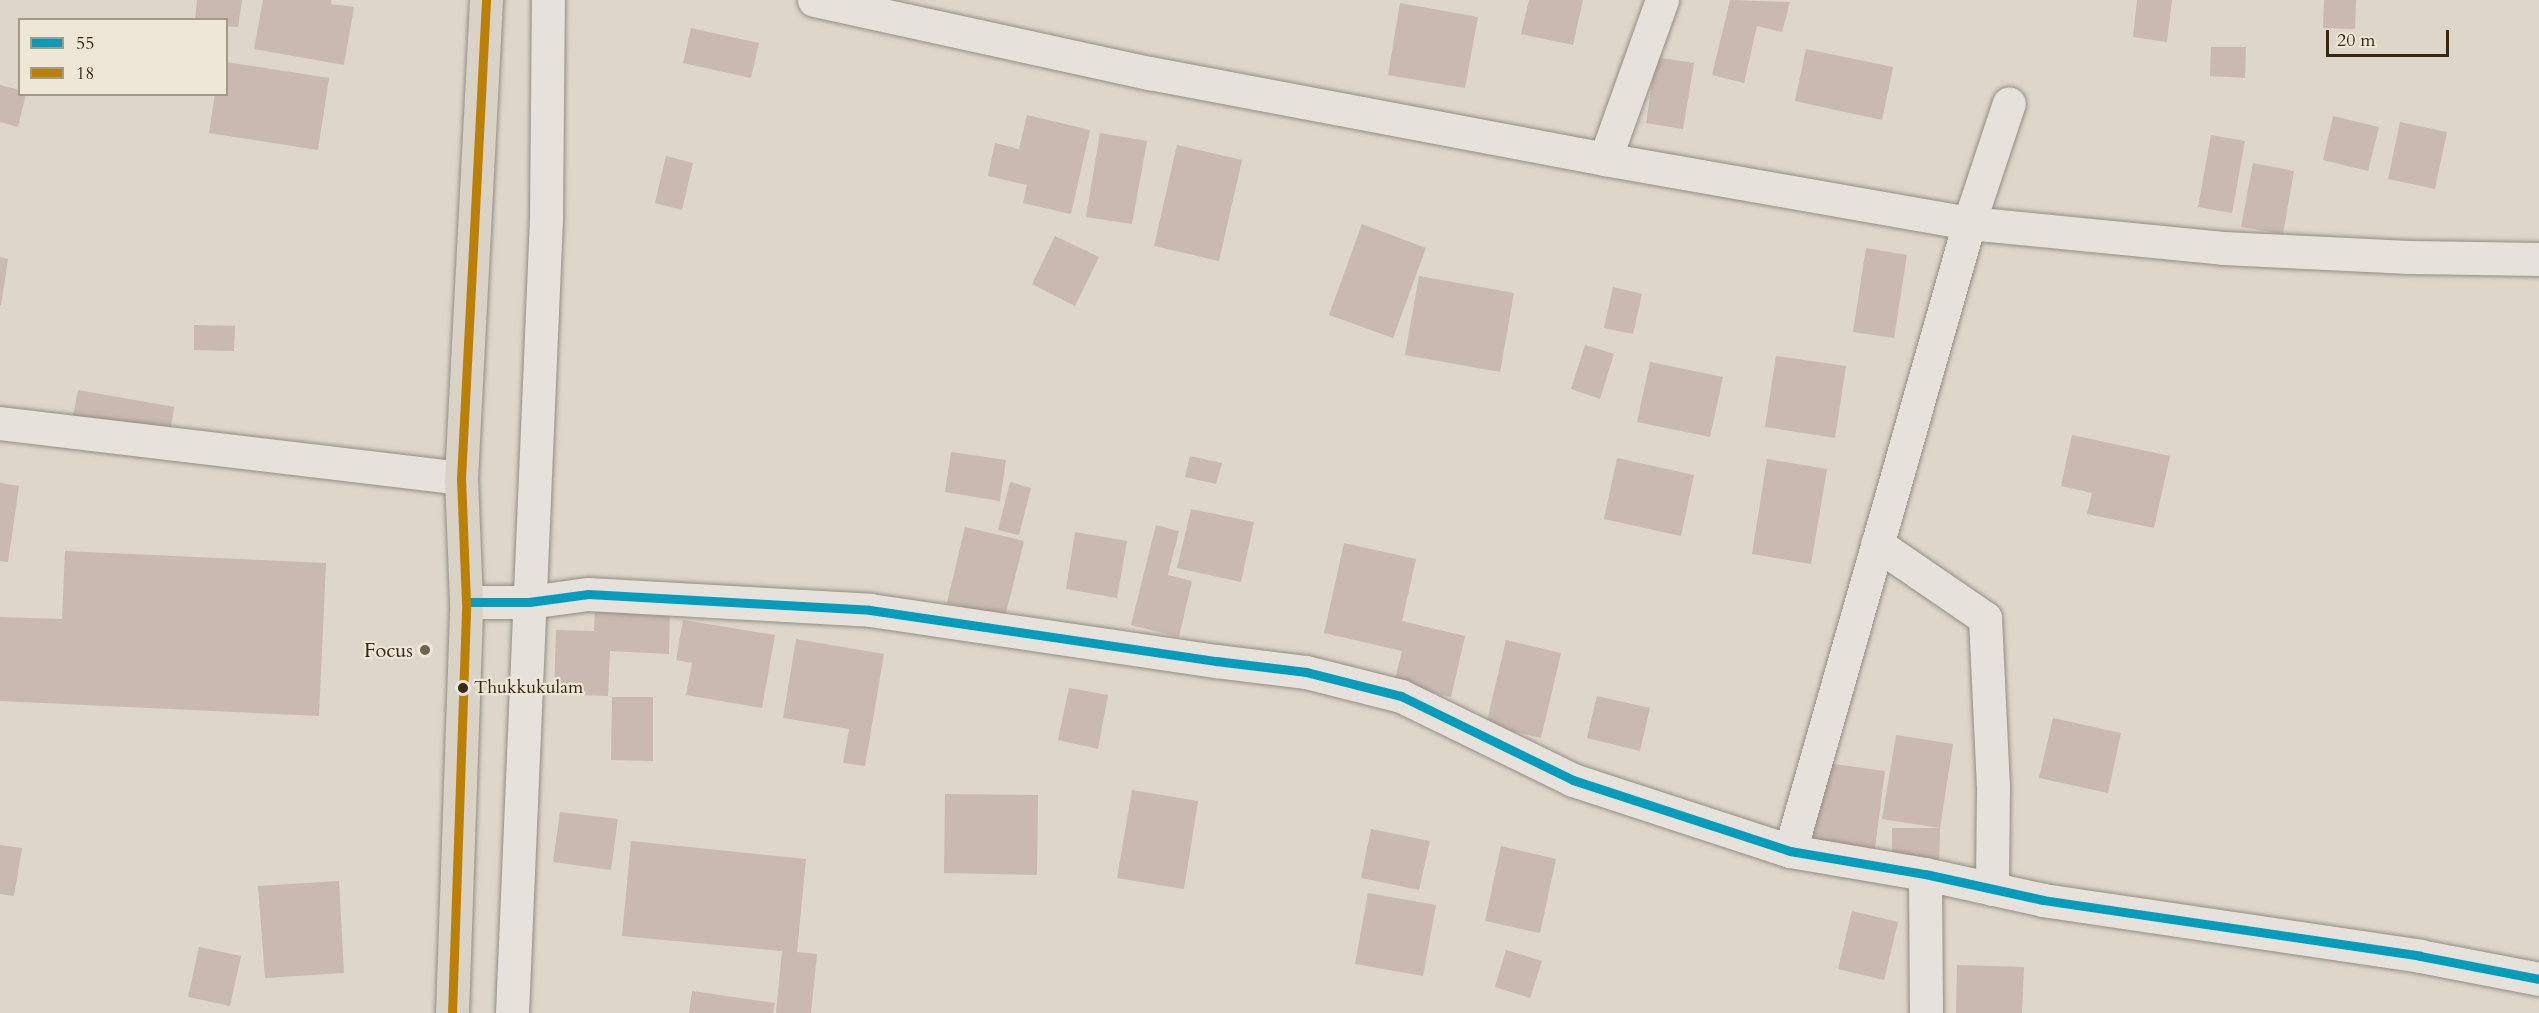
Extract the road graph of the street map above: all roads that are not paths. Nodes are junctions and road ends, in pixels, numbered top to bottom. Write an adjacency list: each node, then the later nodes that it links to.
1 (486, 0): 10 (highway)
2 (548, 0): 13 (street)
3 (814, 0): 6 (street)
4 (1662, 0): 6 (street)
5 (2009, 103): 7 (street)
6 (1605, 159): 7 (street)
7 (1969, 223): 8 (street); 11 (street)
8 (2539, 259)
9 (0, 423): 10 (street)
10 (461, 478): 12 (highway)
11 (1877, 544): 14 (street); 16 (street)
12 (466, 602): 13 (street); 18 (highway)
13 (529, 602): 14 (street); 19 (street)
14 (1790, 851): 15 (street)
15 (1924, 874): 16 (street); 20 (street)
16 (1992, 889): 17 (street)
17 (2539, 979)
18 (452, 1013)
19 (512, 1013)
20 (1926, 1013)

